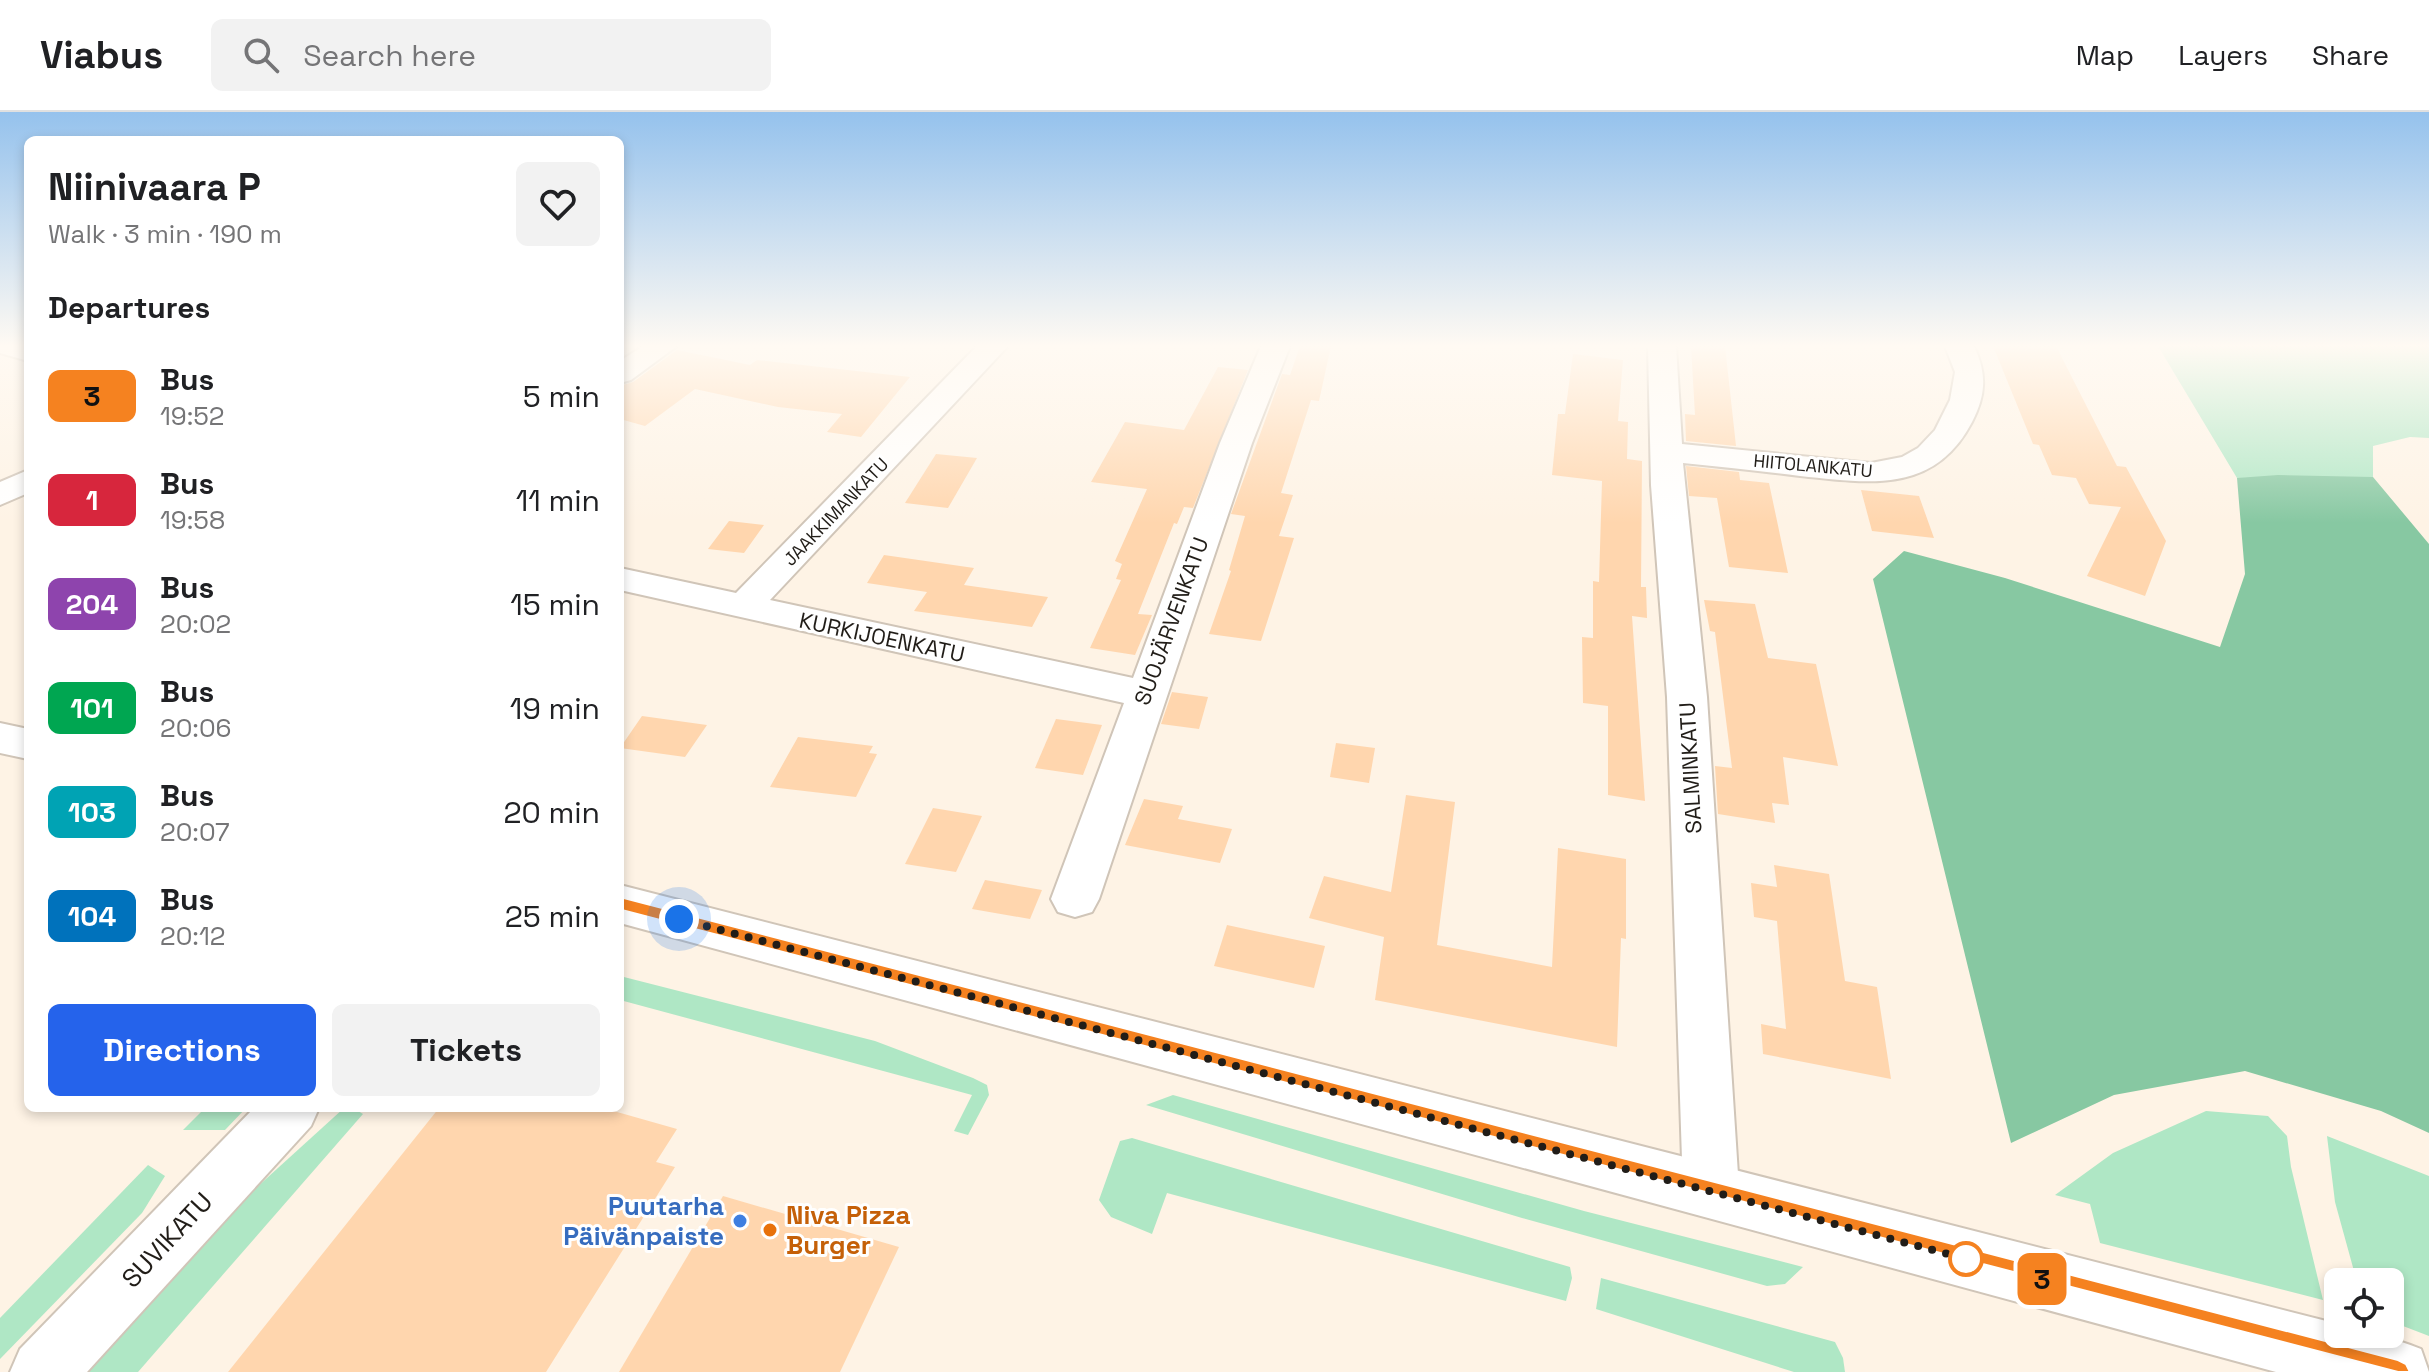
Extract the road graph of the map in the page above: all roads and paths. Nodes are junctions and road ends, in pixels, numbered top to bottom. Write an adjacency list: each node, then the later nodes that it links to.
1 (937, 405): 9 (street, JAAKKIMANKATU)
2 (1252, 405): 10 (street, SUOJÄRVENKATU)
3 (1665, 405): 5 (street, SALMINKATU)
4 (1963, 405): 5 (street, HIITOLANKATU)
5 (1667, 452): 16 (street, SALMINKATU)
6 (24, 482): 7 (street)
7 (0, 495)
8 (624, 580): 9 (street, KURKIJOENKATU)
9 (743, 607): 10 (street, KURKIJOENKATU)
10 (1145, 694): 13 (street, SUOJÄRVENKATU)
11 (0, 738): 12 (main road)
12 (24, 743)
13 (1075, 899)
14 (624, 905): 16 (main road)
15 (287, 1112): 17 (main road, SUVIKATU)
16 (1711, 1190): 18 (main road)
17 (43, 1372)
18 (2398, 1372)

